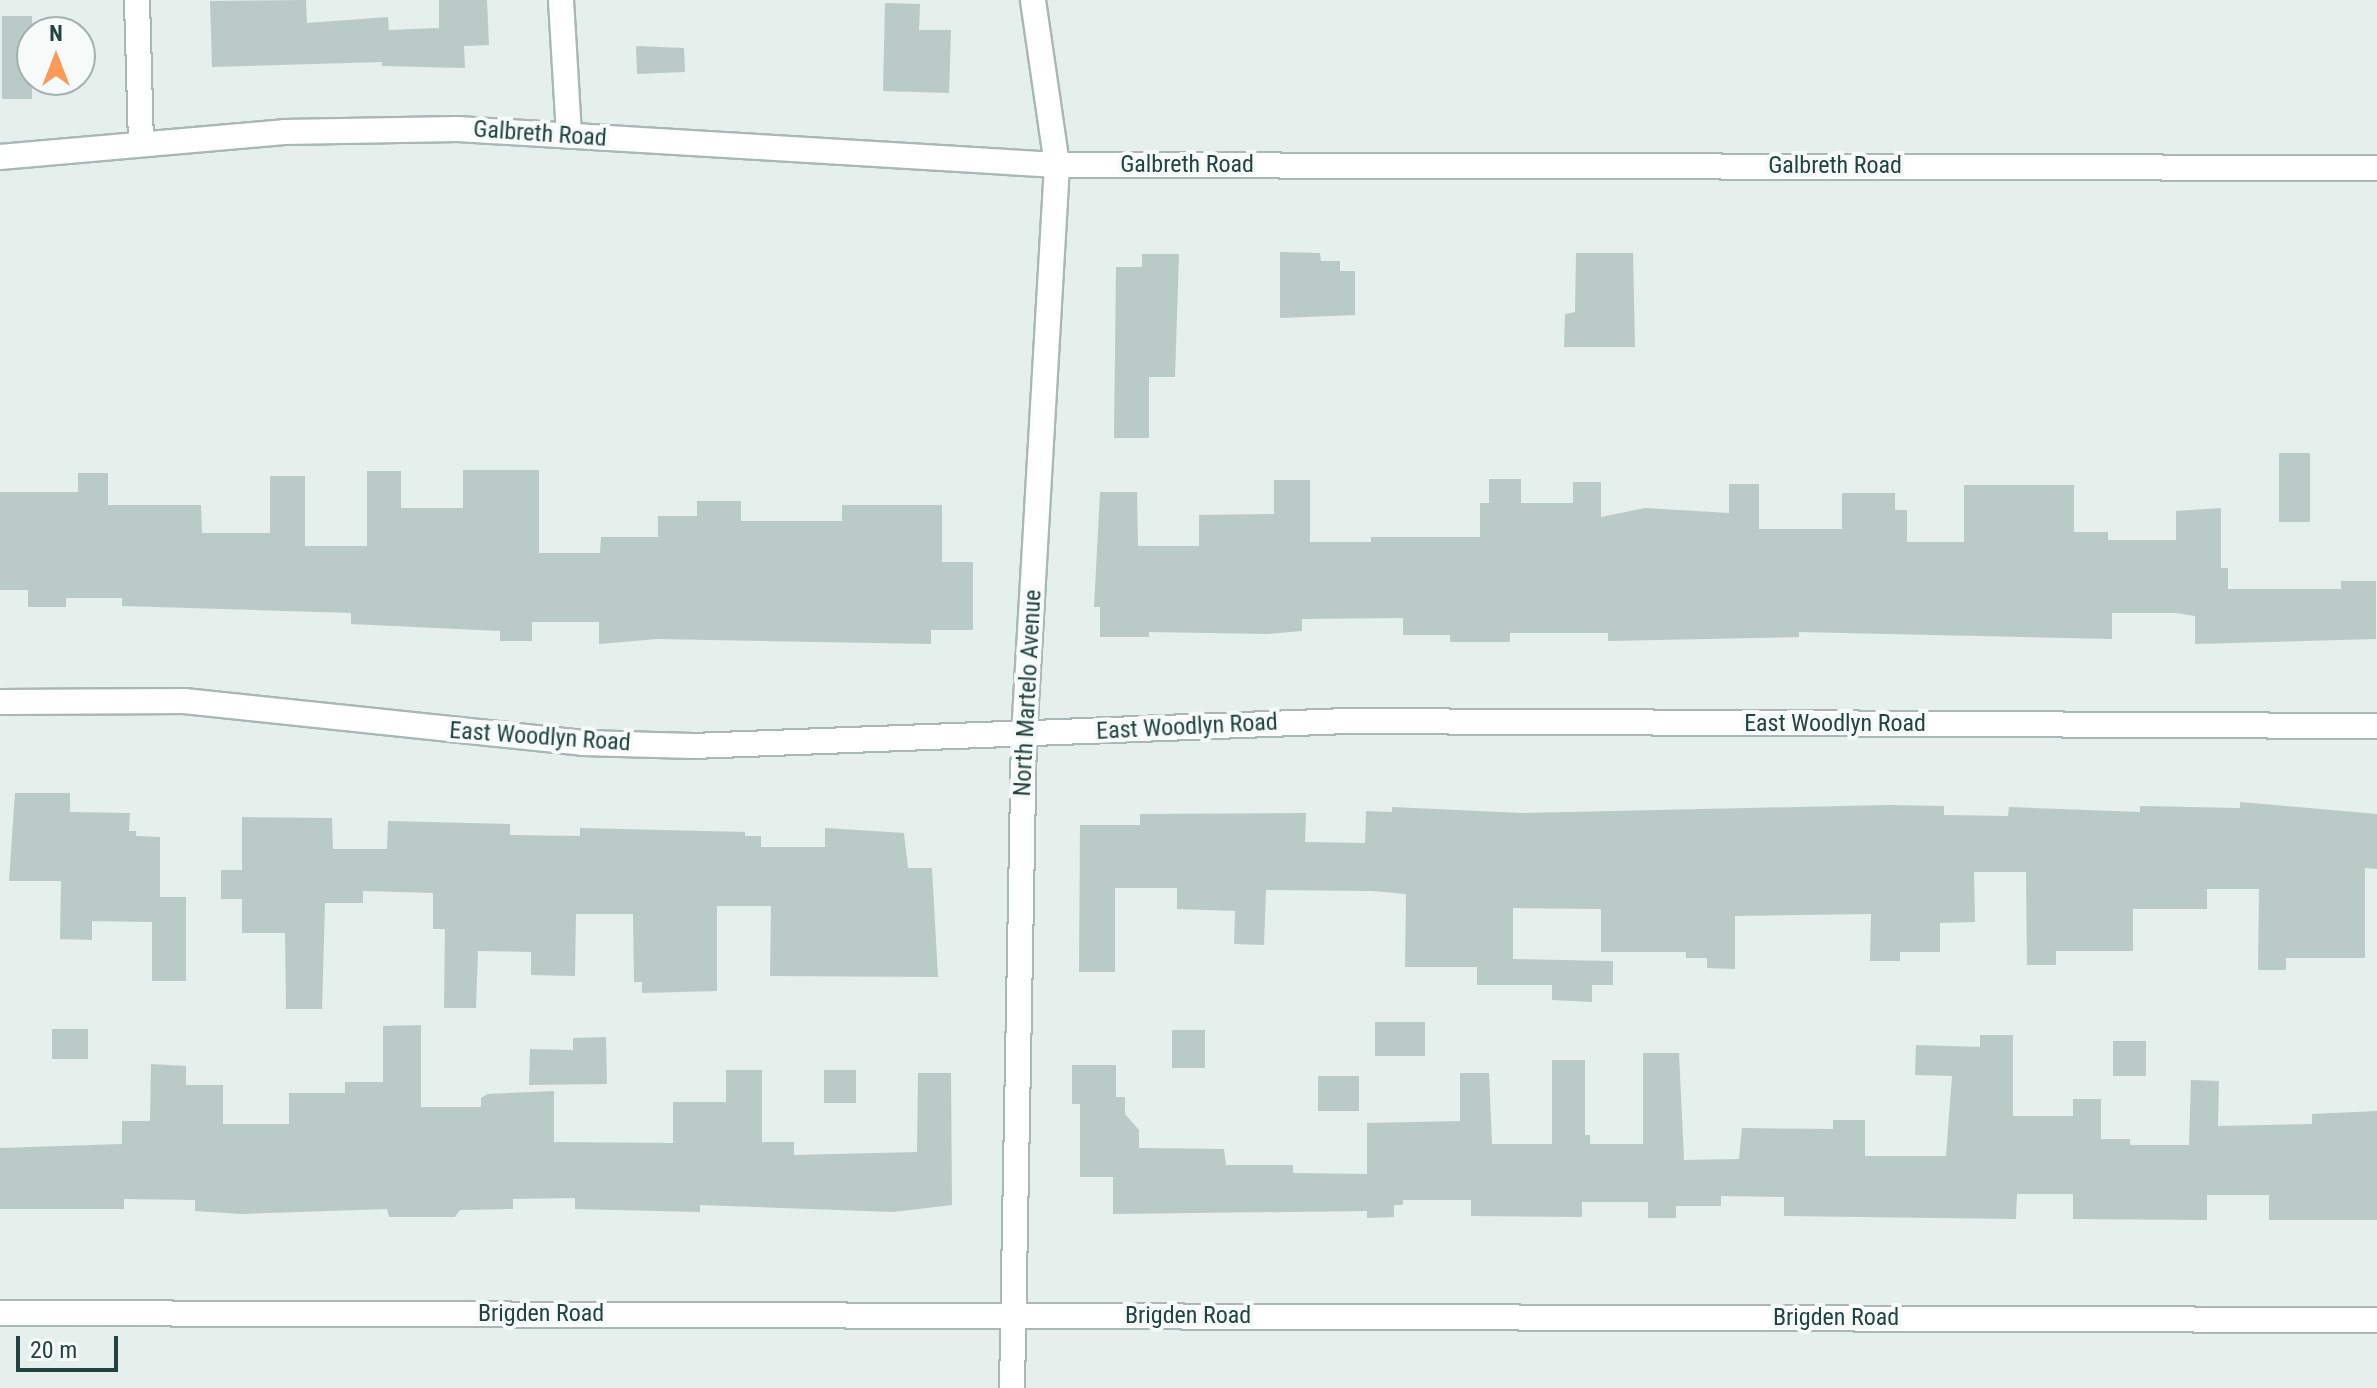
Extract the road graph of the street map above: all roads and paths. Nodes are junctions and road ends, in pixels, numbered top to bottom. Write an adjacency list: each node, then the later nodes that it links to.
1 (137, 0): 5 (street)
2 (561, 0): 4 (street)
3 (1033, 0): 7 (street, North Martelo Avenue)
4 (569, 136): 5 (street, Galbreth Road); 7 (street, Galbreth Road)
5 (141, 143): 6 (street, Galbreth Road)
6 (0, 157)
7 (1057, 165): 8 (street, Galbreth Road); 11 (street, North Martelo Avenue)
8 (2377, 168)
9 (0, 702): 11 (street, East Woodlyn Road)
10 (2377, 726): 11 (street, East Woodlyn Road)
11 (1024, 736): 13 (street, North Martelo Avenue)
12 (0, 1313): 13 (street, Brigden Road)
13 (1016, 1316): 14 (street, Brigden Road); 15 (street, North Martelo Avenue)
14 (2377, 1320)
15 (1012, 1388)

